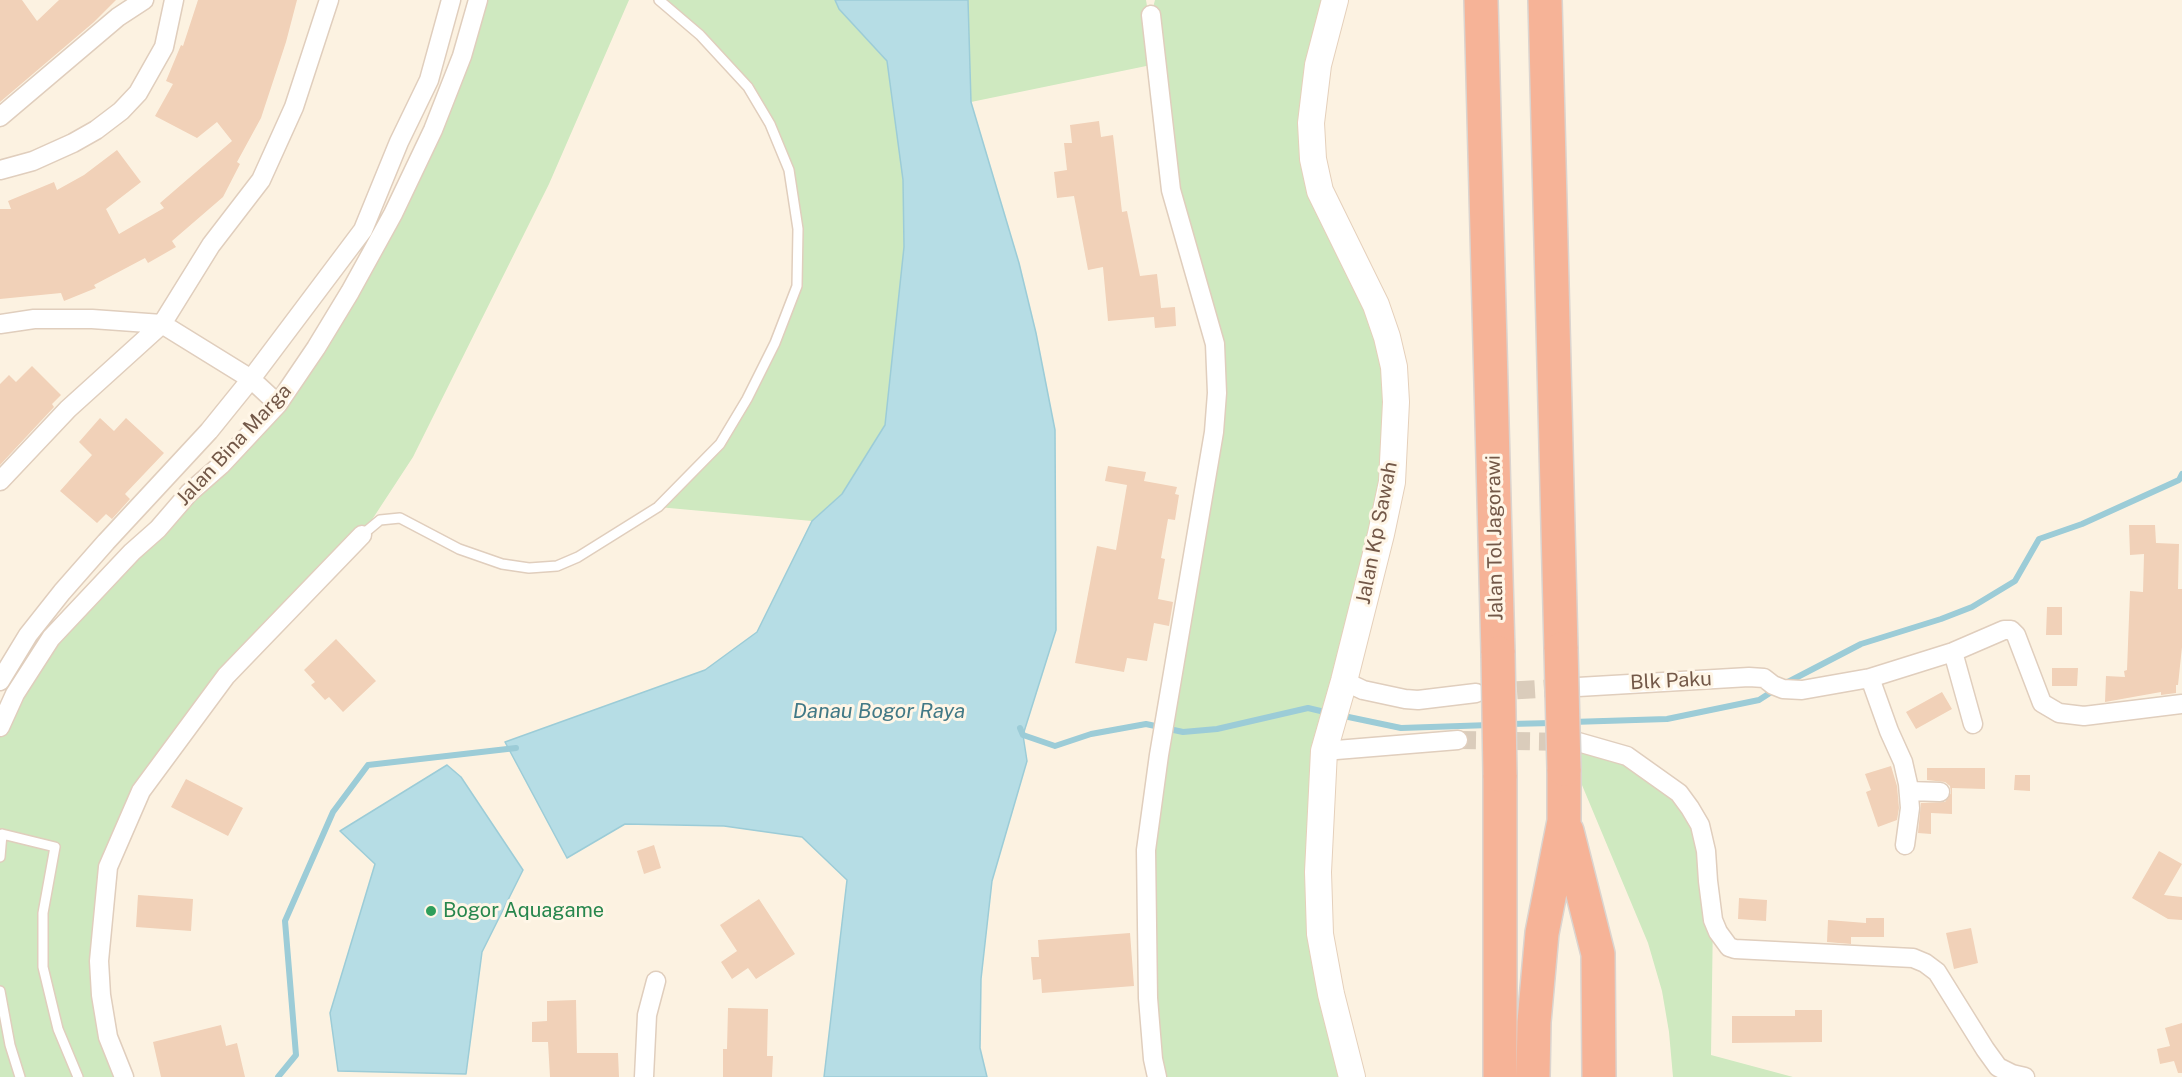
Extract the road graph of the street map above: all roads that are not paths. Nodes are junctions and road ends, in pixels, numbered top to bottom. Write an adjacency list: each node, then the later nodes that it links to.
1 (144, 0): 11 (street)
2 (174, 0): 12 (street)
3 (329, 0): 14 (street)
4 (451, 0): 15 (street, Jalan Bina Marga)
5 (478, 0): 16 (street, Jalan Bina Marga)
6 (659, 0): 18 (lane)
7 (1335, 0): 22 (street, Jalan Kp Sawah)
8 (1481, 0): 44 (highway, Jalan Tol Jagorawi, bridge)
9 (1545, 0): 30 (highway, bridge)
10 (1151, 15): 42 (street)
11 (0, 117)
12 (0, 170)
13 (0, 324): 14 (street)
14 (162, 324): 15 (street); 17 (street)
15 (251, 379): 16 (street); 21 (street, Jalan Bina Marga)
16 (278, 404): 27 (street, Jalan Bina Marga)
17 (0, 480)
18 (362, 535): 40 (street)
19 (1953, 652): 20 (street); 25 (street); 26 (street)
20 (1870, 678): 23 (street, Blk Paku); 31 (street)
21 (0, 681)
22 (1342, 687): 24 (street); 29 (street, Jalan Kp Sawah)
23 (1578, 687)
24 (1476, 693)
25 (2182, 704)
26 (1973, 724)
27 (0, 727)
28 (1458, 740): 29 (street)
29 (1325, 747): 43 (street, Jalan Kp Sawah)
30 (1571, 755): 33 (highway); 47 (street)
31 (1909, 790): 32 (street); 34 (street)
32 (1940, 792)
33 (1564, 821): 45 (highway); 46 (highway)
34 (1905, 845)
35 (0, 857): 39 (lane)
36 (656, 981): 41 (street)
37 (0, 991): 38 (lane)
38 (20, 1077)
39 (78, 1077)
40 (124, 1077)
41 (644, 1077)
42 (1157, 1077)
43 (1352, 1077)
44 (1500, 1077)
45 (1533, 1077)
46 (1599, 1077)
47 (2025, 1077)

